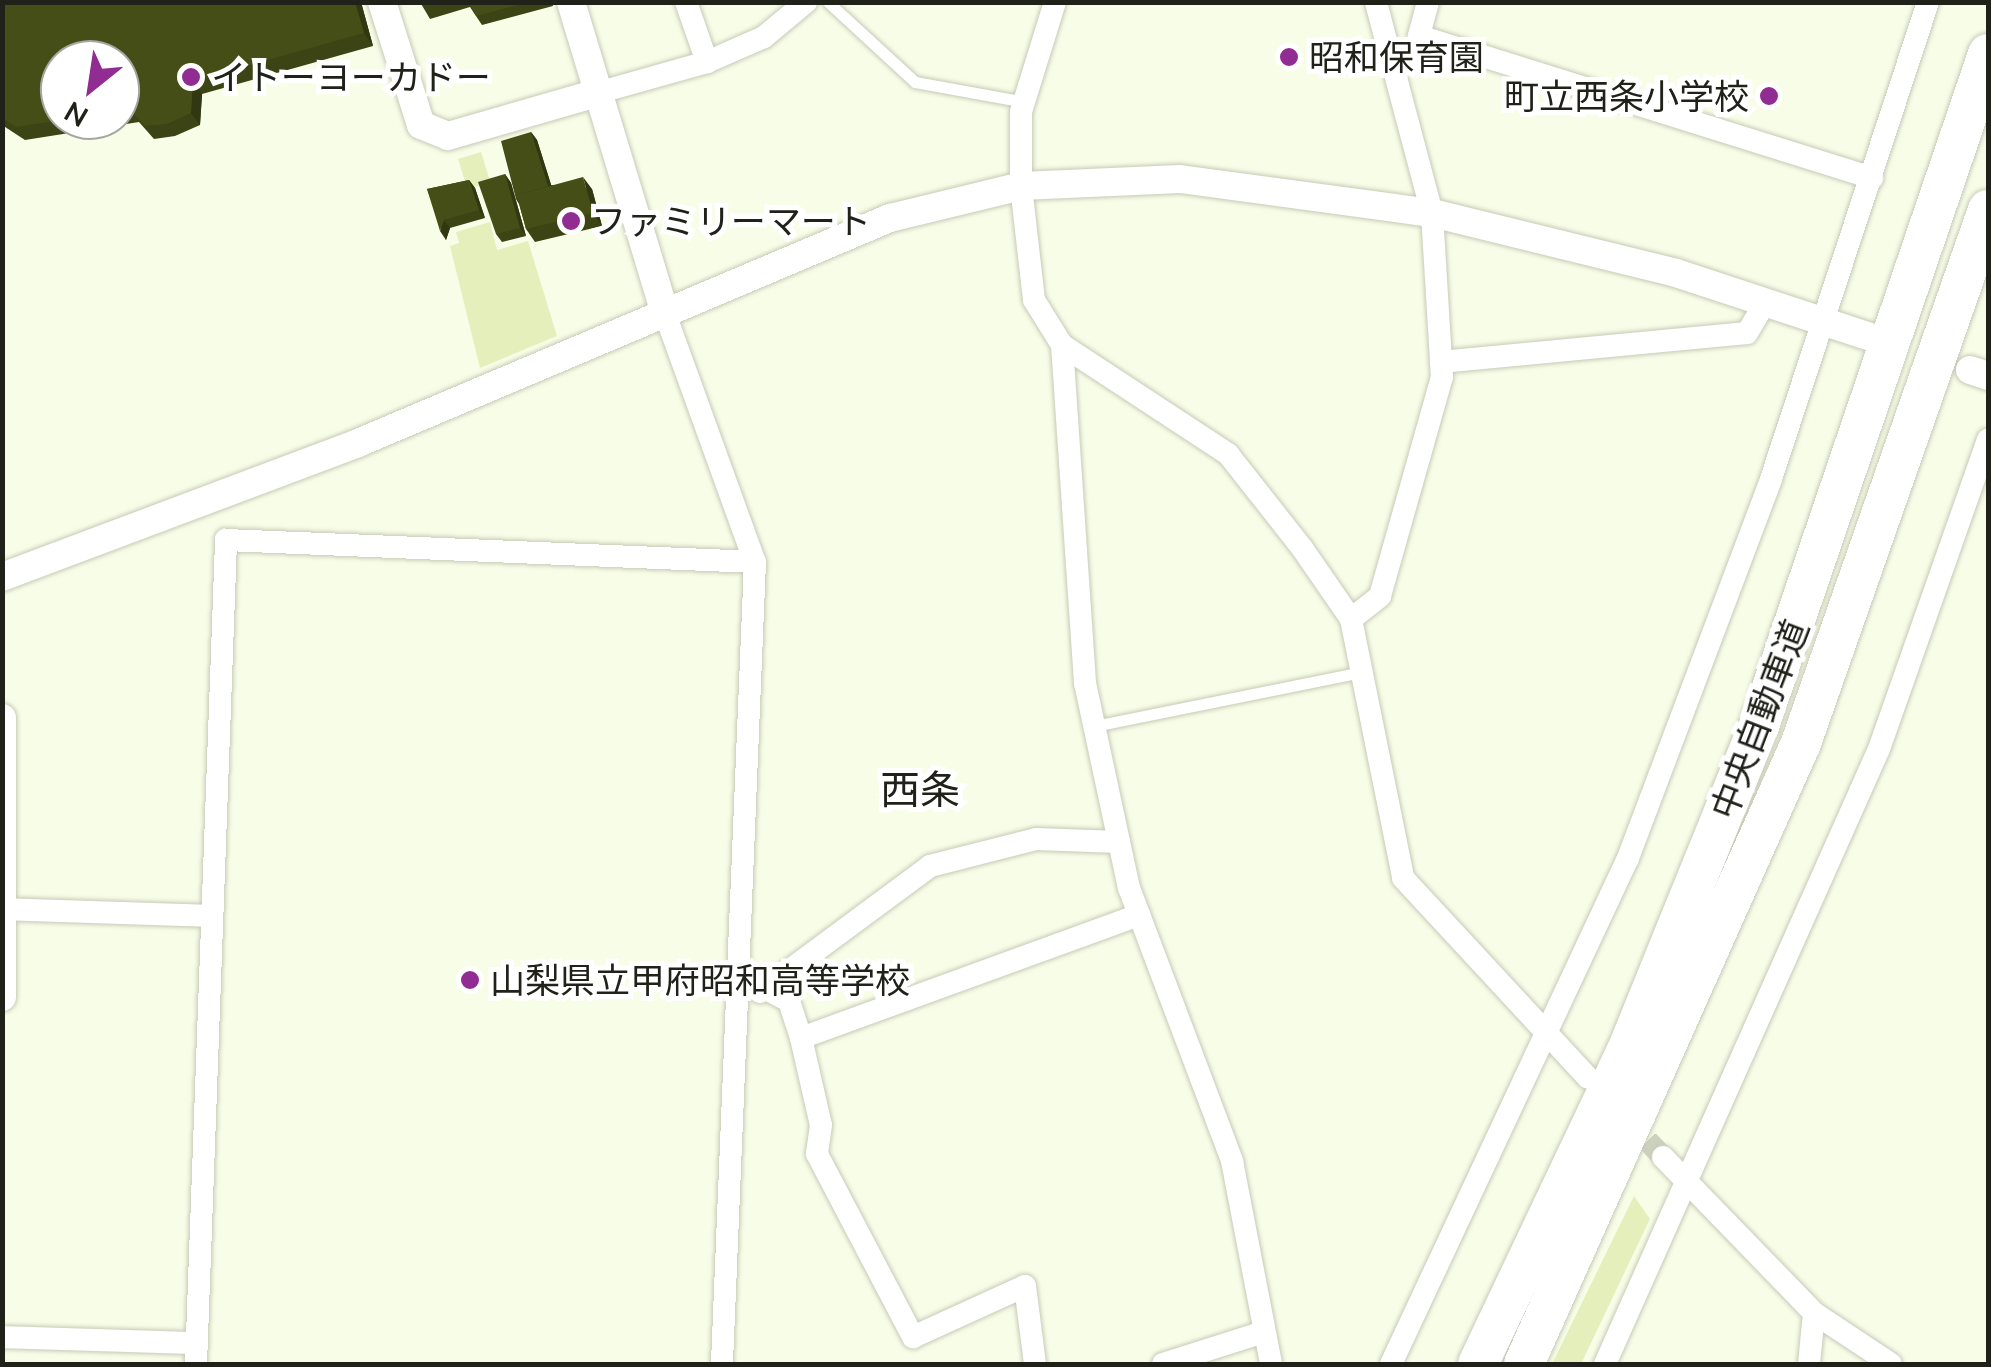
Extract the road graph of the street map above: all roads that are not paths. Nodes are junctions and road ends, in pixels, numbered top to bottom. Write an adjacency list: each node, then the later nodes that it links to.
1 (382, 2): 12 (street)
2 (571, 2): 12 (street)
3 (686, 2): 11 (street)
4 (806, 2): 11 (street)
5 (828, 2): 13 (lane)
6 (1055, 2): 13 (street)
7 (1376, 2): 17 (street)
8 (1428, 2): 14 (street)
9 (1928, 2): 14 (street)
10 (1988, 54): 42 (highway, 中央自動車道)
11 (707, 62): 12 (street)
12 (596, 93): 19 (street)
13 (1025, 102): 15 (street)
14 (1872, 178): 20 (street)
15 (1021, 186): 17 (street); 19 (street); 22 (street)
16 (1988, 210): 55 (highway, 中央自動車道)
17 (1432, 213): 18 (street); 23 (street)
18 (1766, 302): 20 (street); 23 (street)
19 (664, 310): 25 (street); 26 (street)
20 (1826, 322): 21 (street); 39 (street)
21 (1868, 336)
22 (1062, 345): 27 (street); 30 (street)
23 (1442, 362): 27 (street)
24 (1988, 440): 43 (street)
25 (755, 562): 34 (street); 36 (street)
26 (2, 576)
27 (1351, 619): 28 (street)
28 (1361, 672): 30 (lane); 39 (street)
29 (2, 718): 32 (street)
30 (1094, 726): 31 (street)
31 (1119, 842): 33 (street); 35 (street)
32 (4, 909): 34 (street); 37 (street)
33 (1139, 914): 38 (street); 45 (street)
34 (211, 916): 47 (street)
35 (770, 991): 36 (street); 38 (street)
36 (739, 993): 48 (street)
37 (2, 997)
38 (801, 1038): 49 (street)
39 (1550, 1039): 40 (street); 52 (street)
40 (1588, 1078)
41 (1663, 1157): 43 (street)
42 (1574, 1166): 53 (highway); 54 (highway, 中央自動車道)
43 (1689, 1186): 44 (street); 56 (street)
44 (1814, 1313): 57 (street); 58 (street)
45 (1261, 1332): 50 (street); 51 (street)
46 (2, 1337): 47 (street)
47 (197, 1354)
48 (722, 1364)
49 (1035, 1364)
50 (1163, 1364)
51 (1270, 1364)
52 (1391, 1364)
53 (1461, 1364)
54 (1478, 1364)
55 (1524, 1364)
56 (1605, 1364)
57 (1809, 1364)
58 (1891, 1364)

